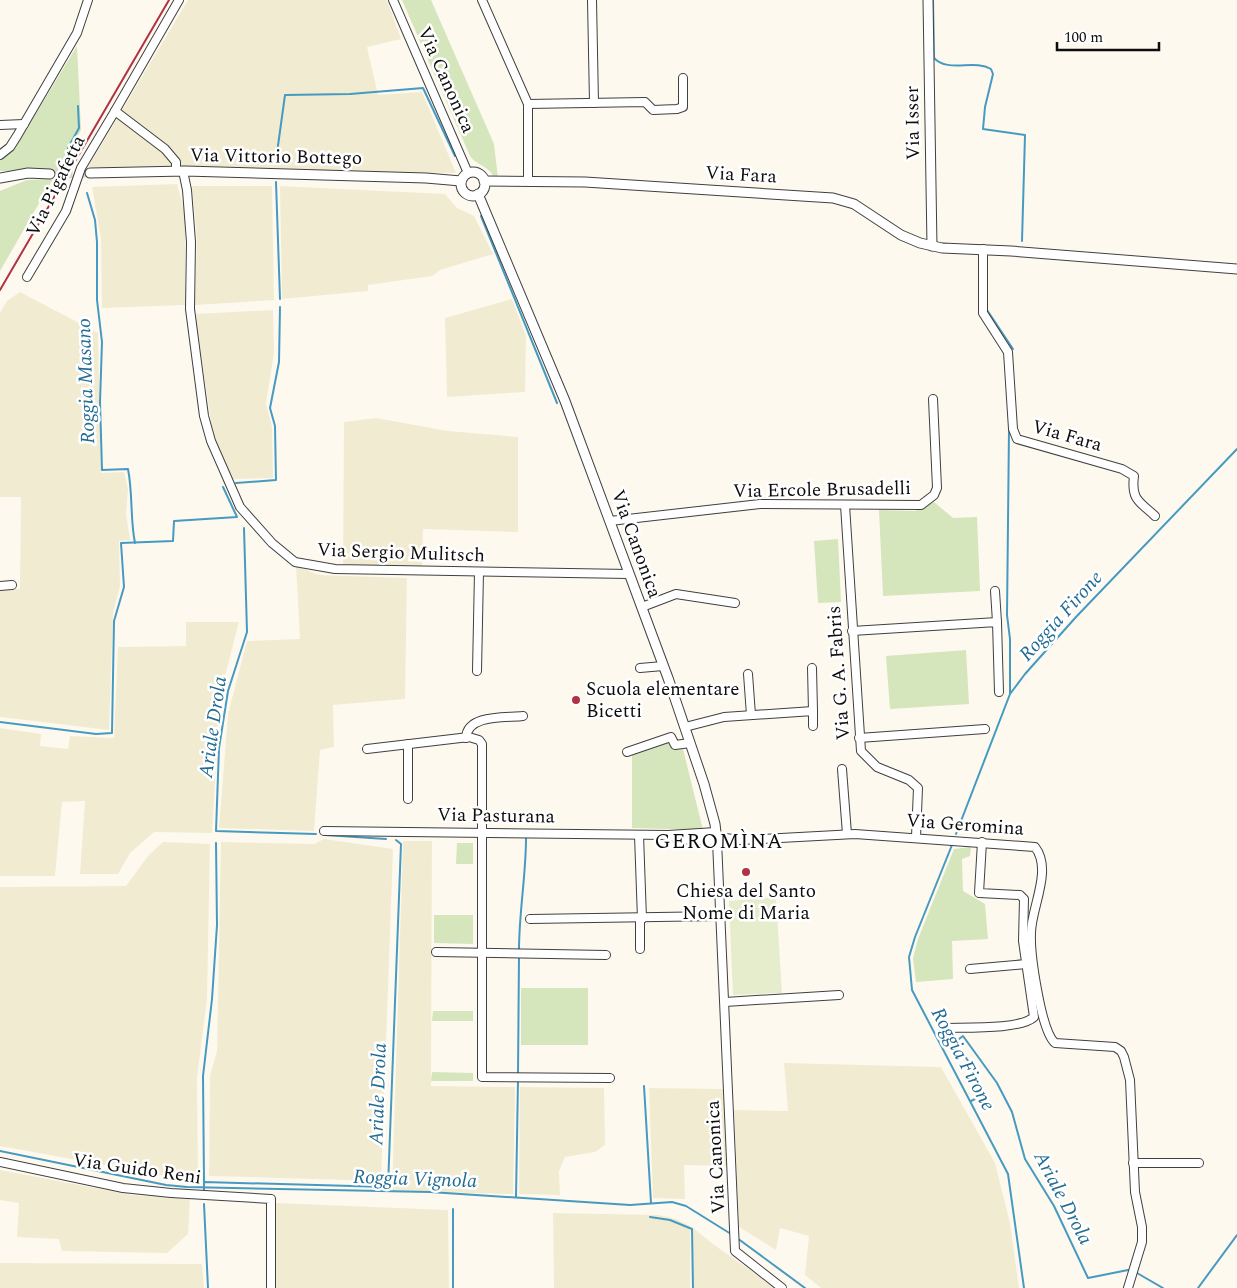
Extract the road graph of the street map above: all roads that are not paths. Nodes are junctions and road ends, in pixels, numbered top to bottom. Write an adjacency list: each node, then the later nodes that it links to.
1 (88, 0): 11 (street)
2 (179, 0): 10 (street, Via Pigafetta)
3 (393, 0): 18 (street, Via Canonica)
4 (482, 0): 9 (street)
5 (592, 0): 8 (street)
6 (928, 0): 25 (street, Via Isser)
7 (683, 78): 8 (street)
8 (594, 103): 9 (street)
9 (528, 104): 23 (street)
10 (115, 111): 16 (street); 28 (street, Via Pigafetta)
11 (24, 124): 12 (street); 13 (street)
12 (0, 125)
13 (12, 144): 14 (street); 15 (street)
14 (0, 148)
15 (0, 155)
16 (179, 171): 17 (street, Via Vittorio Bottego); 21 (street, Via Vittorio Bottego); 33 (street, Via Sergio Mulitsch)
17 (90, 173)
18 (468, 173): 21 (street); 22 (street)
19 (50, 174): 20 (street)
20 (2, 177)
21 (462, 181): 24 (street)
22 (484, 181): 23 (street, Via Fara); 24 (street)
23 (528, 181): 25 (street, Via Fara)
24 (478, 194): 32 (street, Via Canonica)
25 (932, 246): 26 (street, Via Fara)
26 (983, 249): 27 (street, Via Fara); 31 (street, Via Fara)
27 (1237, 269)
28 (27, 277)
29 (933, 398): 30 (street, Via Ercole Brusadelli)
30 (845, 505): 32 (street, Via Ercole Brusadelli); 41 (street, Via G. A. Fabris)
31 (1155, 516)
32 (610, 521): 34 (street, Via Canonica)
33 (478, 572): 34 (street, Via Sergio Mulitsch); 45 (street)
34 (629, 574): 39 (street, Via Canonica)
35 (0, 586): 36 (street)
36 (12, 586)
37 (995, 591): 40 (street)
38 (735, 603): 39 (street)
39 (642, 607): 42 (street, Via Canonica)
40 (997, 622): 41 (street); 47 (street)
41 (852, 631): 55 (street, Via G. A. Fabris)
42 (663, 666): 43 (street); 52 (street, Via Canonica)
43 (640, 668)
44 (812, 668): 48 (street)
45 (477, 671)
46 (748, 674): 49 (street)
47 (999, 692)
48 (813, 711): 49 (street); 51 (street)
49 (751, 715): 52 (street)
50 (523, 716): 54 (street)
51 (813, 726)
52 (685, 727): 56 (street, Via Canonica)
53 (985, 729): 55 (street)
54 (466, 738): 57 (street); 63 (street)
55 (860, 738): 66 (street, Via G. A. Fabris)
56 (690, 743): 59 (street); 67 (street, Via Canonica)
57 (408, 744): 58 (street); 61 (street)
58 (367, 749)
59 (627, 752)
60 (842, 768): 64 (street)
61 (408, 799)
62 (324, 831): 63 (street, Via Pasturana)
63 (482, 832): 65 (street, Via Pasturana); 74 (street)
64 (847, 834): 66 (street, Via Geromina); 67 (street, Via Geromina)
65 (639, 835): 67 (street, Via Pasturana); 71 (street)
66 (916, 837): 68 (street, Via Geromina)
67 (717, 839): 69 (street, Via Canonica)
68 (982, 842): 76 (street); 83 (street, Via Geromina)
69 (721, 916): 71 (street); 79 (street, Via Canonica)
70 (530, 919): 71 (street)
71 (641, 919): 72 (street)
72 (640, 948)
73 (436, 952): 74 (street)
74 (482, 952): 75 (street); 81 (street)
75 (606, 954)
76 (1026, 964): 77 (street); 80 (street)
77 (970, 969)
78 (839, 995): 79 (street)
79 (725, 1002): 86 (street, Via Canonica)
80 (943, 1028)
81 (610, 1078)
82 (0, 1162): 85 (street, Via Guido Reni)
83 (1133, 1163): 84 (street); 87 (street, Via Geromina)
84 (1199, 1163)
85 (271, 1288)
86 (782, 1288)
87 (1128, 1288)

